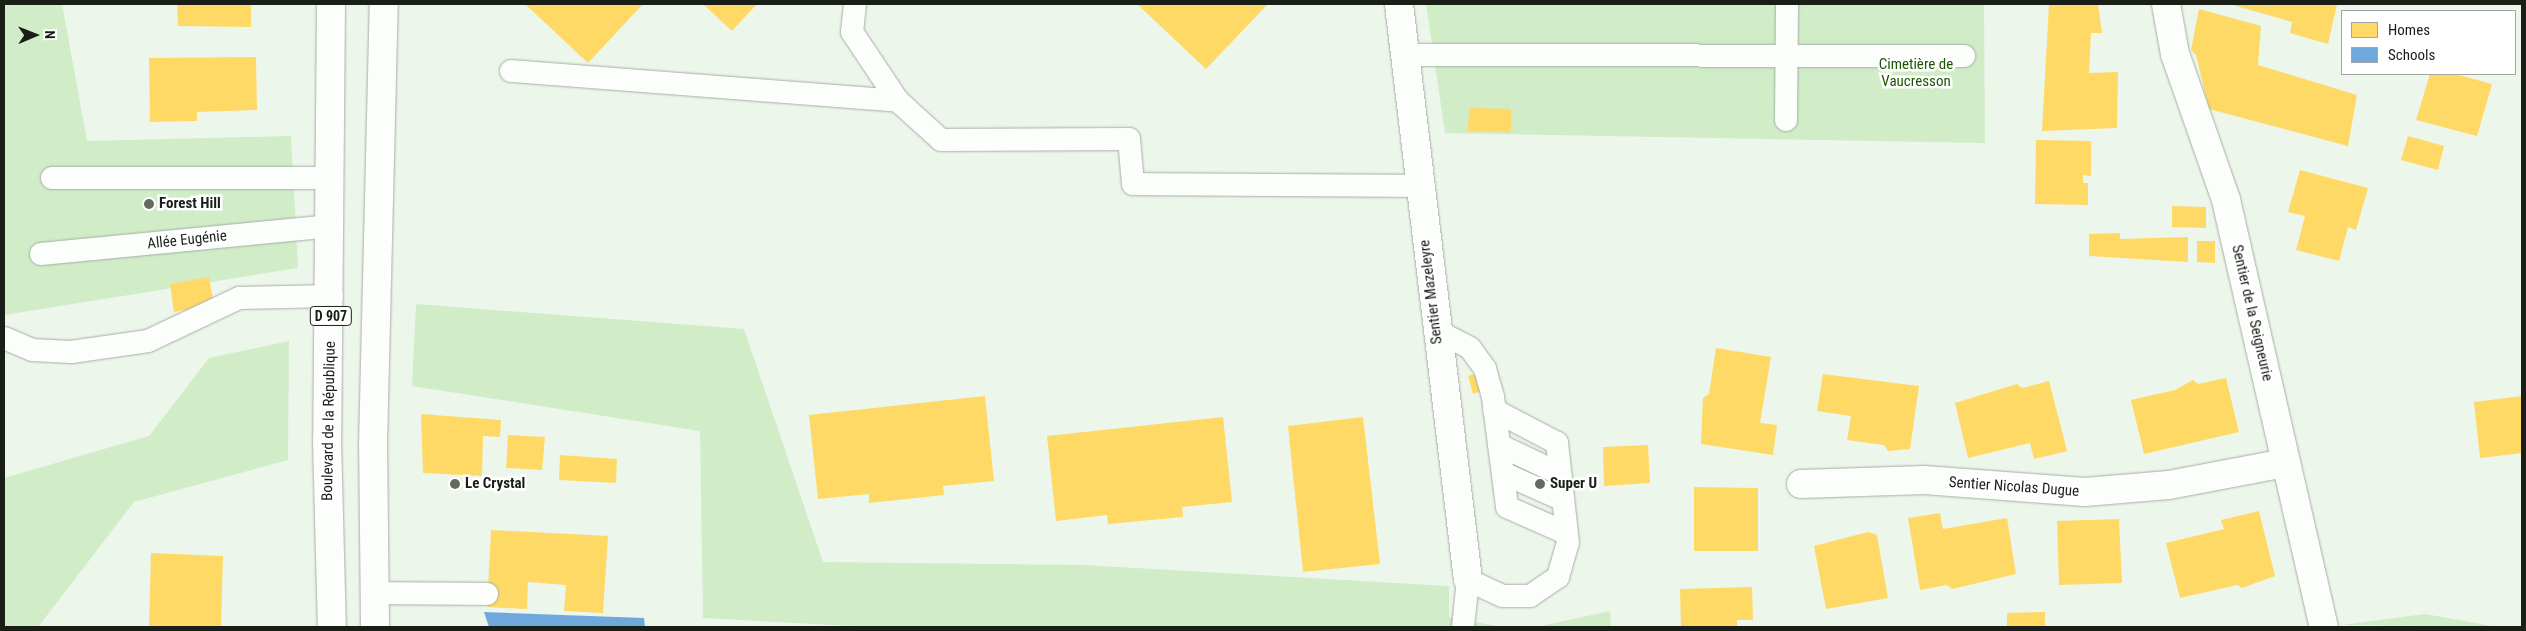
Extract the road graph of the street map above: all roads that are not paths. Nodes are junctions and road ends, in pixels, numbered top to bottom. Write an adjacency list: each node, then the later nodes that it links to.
1 (332, 4): 14 (street, Boulevard de la République / D 907)
2 (384, 4): 30 (street)
3 (854, 4): 11 (lane)
4 (1399, 4): 8 (street, Sentier Mazeleyre)
5 (1787, 4): 7 (lane)
6 (2166, 4): 23 (street, Sentier de la Seigneurie)
7 (1787, 54): 8 (lane); 9 (lane); 12 (lane)
8 (1405, 56): 15 (street, Sentier Mazeleyre)
9 (1964, 56)
10 (511, 71): 11 (lane)
11 (898, 101): 15 (lane)
12 (1786, 120)
13 (52, 178): 14 (lane)
14 (332, 178): 16 (street, Boulevard de la République / D 907)
15 (1419, 186): 19 (street, Sentier Mazeleyre)
16 (332, 226): 17 (lane, Allée Eugénie); 18 (street, Boulevard de la République / D 907)
17 (41, 254)
18 (332, 296): 20 (lane); 32 (street, Boulevard de la République / D 907)
19 (1435, 330): 21 (lane); 29 (street, Sentier Mazeleyre)
20 (4, 338)
21 (1494, 410): 22 (lane); 25 (lane)
22 (1499, 445): 24 (lane); 25 (lane)
23 (2285, 464): 26 (street, Sentier Nicolas Dugue); 35 (street, Sentier de la Seigneurie)
24 (1503, 473): 27 (lane); 28 (lane)
25 (1560, 474): 27 (lane)
26 (1800, 484)
27 (1563, 500): 28 (lane)
28 (1566, 533): 29 (lane)
29 (1468, 580): 34 (lane)
30 (375, 593): 31 (lane); 33 (street)
31 (487, 594)
32 (332, 627)
33 (375, 627)
34 (1463, 627)
35 (2324, 627)

